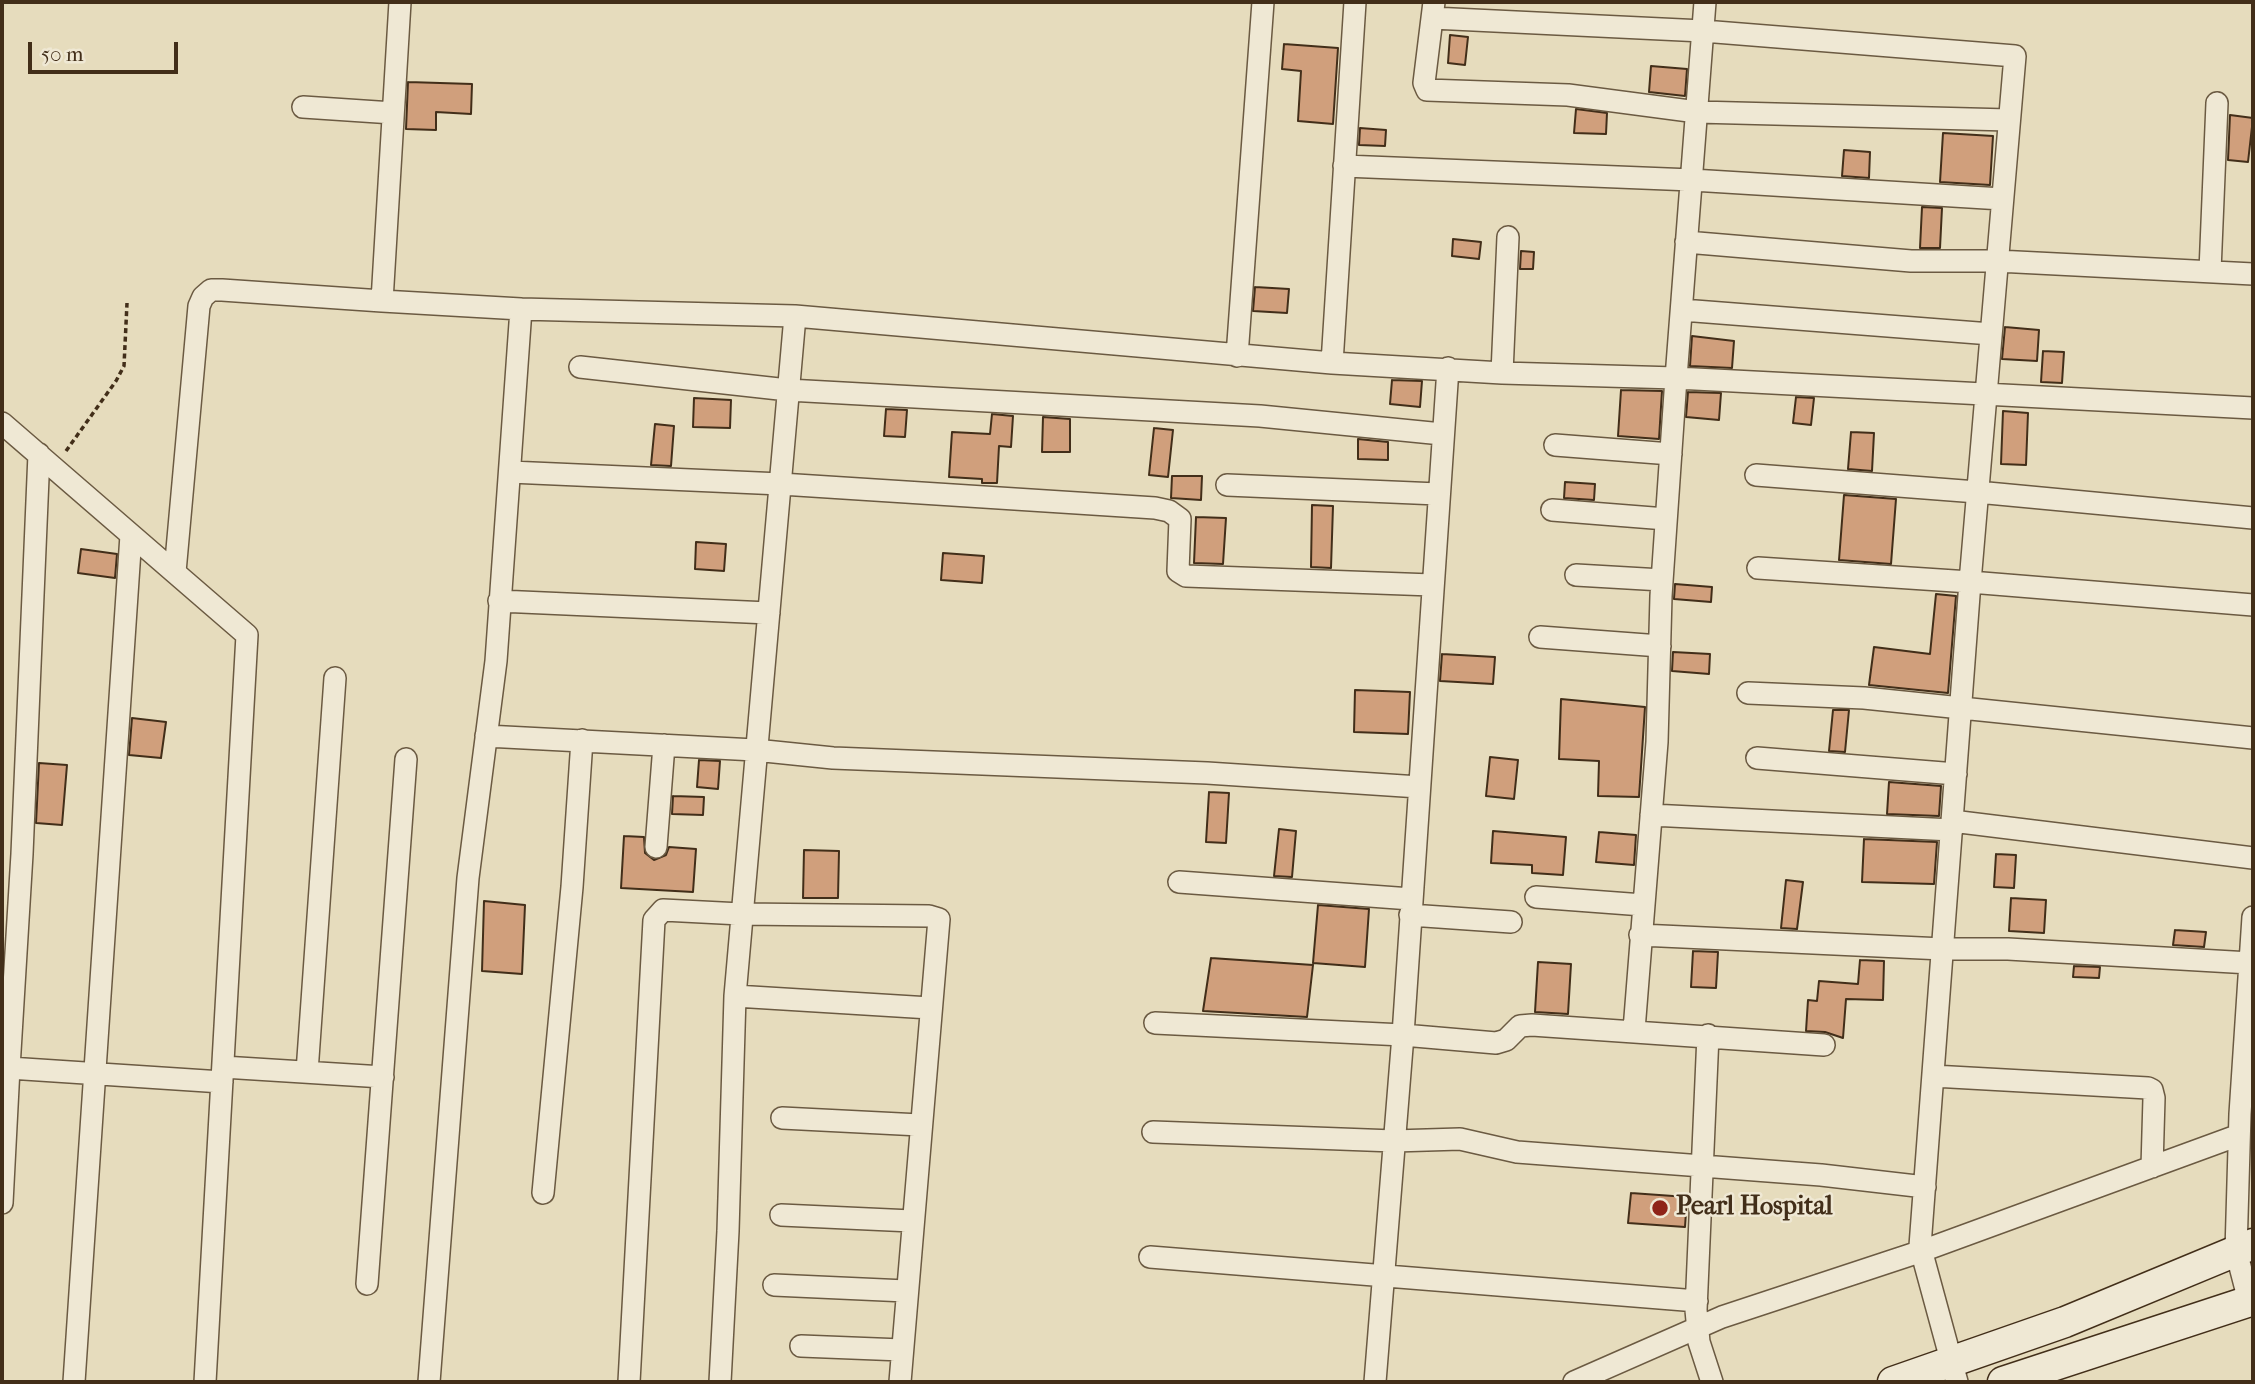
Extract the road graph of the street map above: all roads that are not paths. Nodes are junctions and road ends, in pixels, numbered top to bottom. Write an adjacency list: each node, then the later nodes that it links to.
1 (400, 2): 10 (street)
2 (1263, 2): 25 (street)
3 (1355, 2): 12 (street)
4 (1705, 2): 6 (street)
5 (1433, 10): 6 (street); 9 (street)
6 (1703, 31): 9 (street); 11 (street)
7 (2217, 103): 18 (street)
8 (303, 107): 10 (street)
9 (1697, 112): 11 (street); 13 (street)
10 (393, 113): 20 (street)
11 (2009, 120): 14 (street)
12 (1345, 166): 13 (street); 26 (street)
13 (1692, 180): 14 (street); 16 (street)
14 (2003, 199): 17 (street)
15 (1508, 237): 29 (street)
16 (1686, 242): 17 (street); 22 (street)
17 (1997, 261): 18 (street); 24 (street)
18 (2210, 271): 19 (street)
19 (2253, 274)
20 (382, 301): 21 (street); 50 (street)
21 (521, 309): 23 (street); 39 (street)
22 (1682, 310): 24 (street); 30 (street)
23 (795, 316): 25 (street); 31 (street)
24 (1991, 334): 32 (street)
25 (1237, 356): 26 (street)
26 (1332, 363): 28 (street)
27 (580, 367): 31 (street)
28 (1448, 368): 29 (street); 35 (street)
29 (1502, 373): 30 (street)
30 (1676, 378): 32 (street); 37 (street)
31 (788, 390): 35 (street); 41 (street)
32 (1986, 394): 33 (street); 43 (street)
33 (2253, 408)
34 (2, 423): 38 (street)
35 (1442, 434): 44 (street)
36 (1555, 445): 37 (street)
37 (1671, 454): 46 (street)
38 (46, 461): 48 (street); 93 (street)
39 (510, 472): 41 (street); 55 (street)
40 (1756, 475): 43 (street)
41 (781, 484): 54 (street); 57 (street)
42 (1227, 485): 44 (street)
43 (1977, 492): 47 (street); 53 (street)
44 (1438, 494): 54 (street)
45 (1552, 510): 46 (street)
46 (1666, 519): 52 (street)
47 (2253, 519)
48 (131, 535): 50 (street); 95 (street)
49 (1758, 568): 53 (street)
50 (175, 572): 96 (street)
51 (1576, 575): 52 (street)
52 (1662, 580): 59 (street)
53 (1970, 582): 56 (street); 62 (street)
54 (1432, 585): 71 (street)
55 (499, 601): 57 (street); 63 (street)
56 (2253, 605)
57 (769, 613): 67 (street)
58 (1540, 637): 59 (street)
59 (1660, 646): 72 (street)
60 (335, 678): 94 (street)
61 (1748, 693): 62 (street)
62 (1961, 710): 64 (street); 70 (street)
63 (486, 736): 65 (street); 128 (street)
64 (2253, 738)
65 (582, 740): 66 (street); 108 (street)
66 (664, 745): 67 (street); 74 (street)
67 (755, 750): 71 (street); 80 (street)
68 (1757, 758): 70 (street)
69 (406, 759): 98 (street)
70 (1956, 774): 73 (street)
71 (1419, 787): 79 (street)
72 (1651, 815): 73 (street); 78 (street)
73 (1952, 825): 75 (street); 84 (street)
74 (656, 847)
75 (2253, 858)
76 (1179, 882): 79 (street)
77 (1536, 897): 78 (street)
78 (1643, 905): 83 (street)
79 (1411, 907): 82 (street); 90 (street)
80 (741, 914): 86 (street); 87 (street); 129 (street)
81 (2253, 917): 85 (street)
82 (1511, 922)
83 (1640, 935): 84 (street); 89 (street)
84 (1943, 949): 85 (street); 97 (street)
85 (2250, 963): 103 (street)
86 (735, 996): 87 (street); 130 (street)
87 (930, 1008): 100 (street)
88 (1155, 1023): 90 (street)
89 (1634, 1030): 90 (street); 91 (street)
90 (1403, 1035): 104 (street)
91 (1708, 1035): 92 (street); 105 (street)
92 (1824, 1045)
93 (5, 1068): 95 (street); 102 (street)
94 (307, 1072): 96 (street); 98 (street)
95 (93, 1073): 96 (street); 126 (street)
96 (222, 1075): 127 (street)
97 (1933, 1076): 106 (street); 107 (street)
98 (383, 1077): 116 (street)
99 (782, 1118): 100 (street)
100 (920, 1125): 111 (street)
101 (1153, 1132): 104 (street)
102 (4, 1134): 109 (street)
103 (2239, 1135): 106 (street); 112 (street)
104 (1394, 1141): 105 (street); 115 (street)
105 (1704, 1167): 107 (street); 120 (street)
106 (2152, 1167): 113 (street)
107 (1925, 1187): 113 (street)
108 (543, 1193)
109 (2, 1203)
110 (781, 1215): 111 (street)
111 (912, 1221): 118 (street)
112 (2245, 1248): 119 (street); 124 (main road)
113 (1922, 1251): 121 (street); 124 (street)
114 (1150, 1257): 115 (street)
115 (1383, 1274): 120 (street); 132 (street)
116 (367, 1284)
117 (774, 1285): 118 (street)
118 (906, 1291): 123 (street)
119 (2251, 1300): 125 (main road)
120 (1697, 1301): 121 (street)
121 (1698, 1328): 133 (street); 134 (street)
122 (801, 1346): 123 (street)
123 (902, 1350): 131 (street)
124 (1953, 1372): 135 (main road)
125 (2038, 1376): 136 (main road)
126 (74, 1382)
127 (205, 1382)
128 (429, 1382)
129 (629, 1382)
130 (720, 1382)
131 (900, 1382)
132 (1375, 1382)
133 (1574, 1382)
134 (1712, 1382)
135 (1893, 1382)
136 (2003, 1382)

